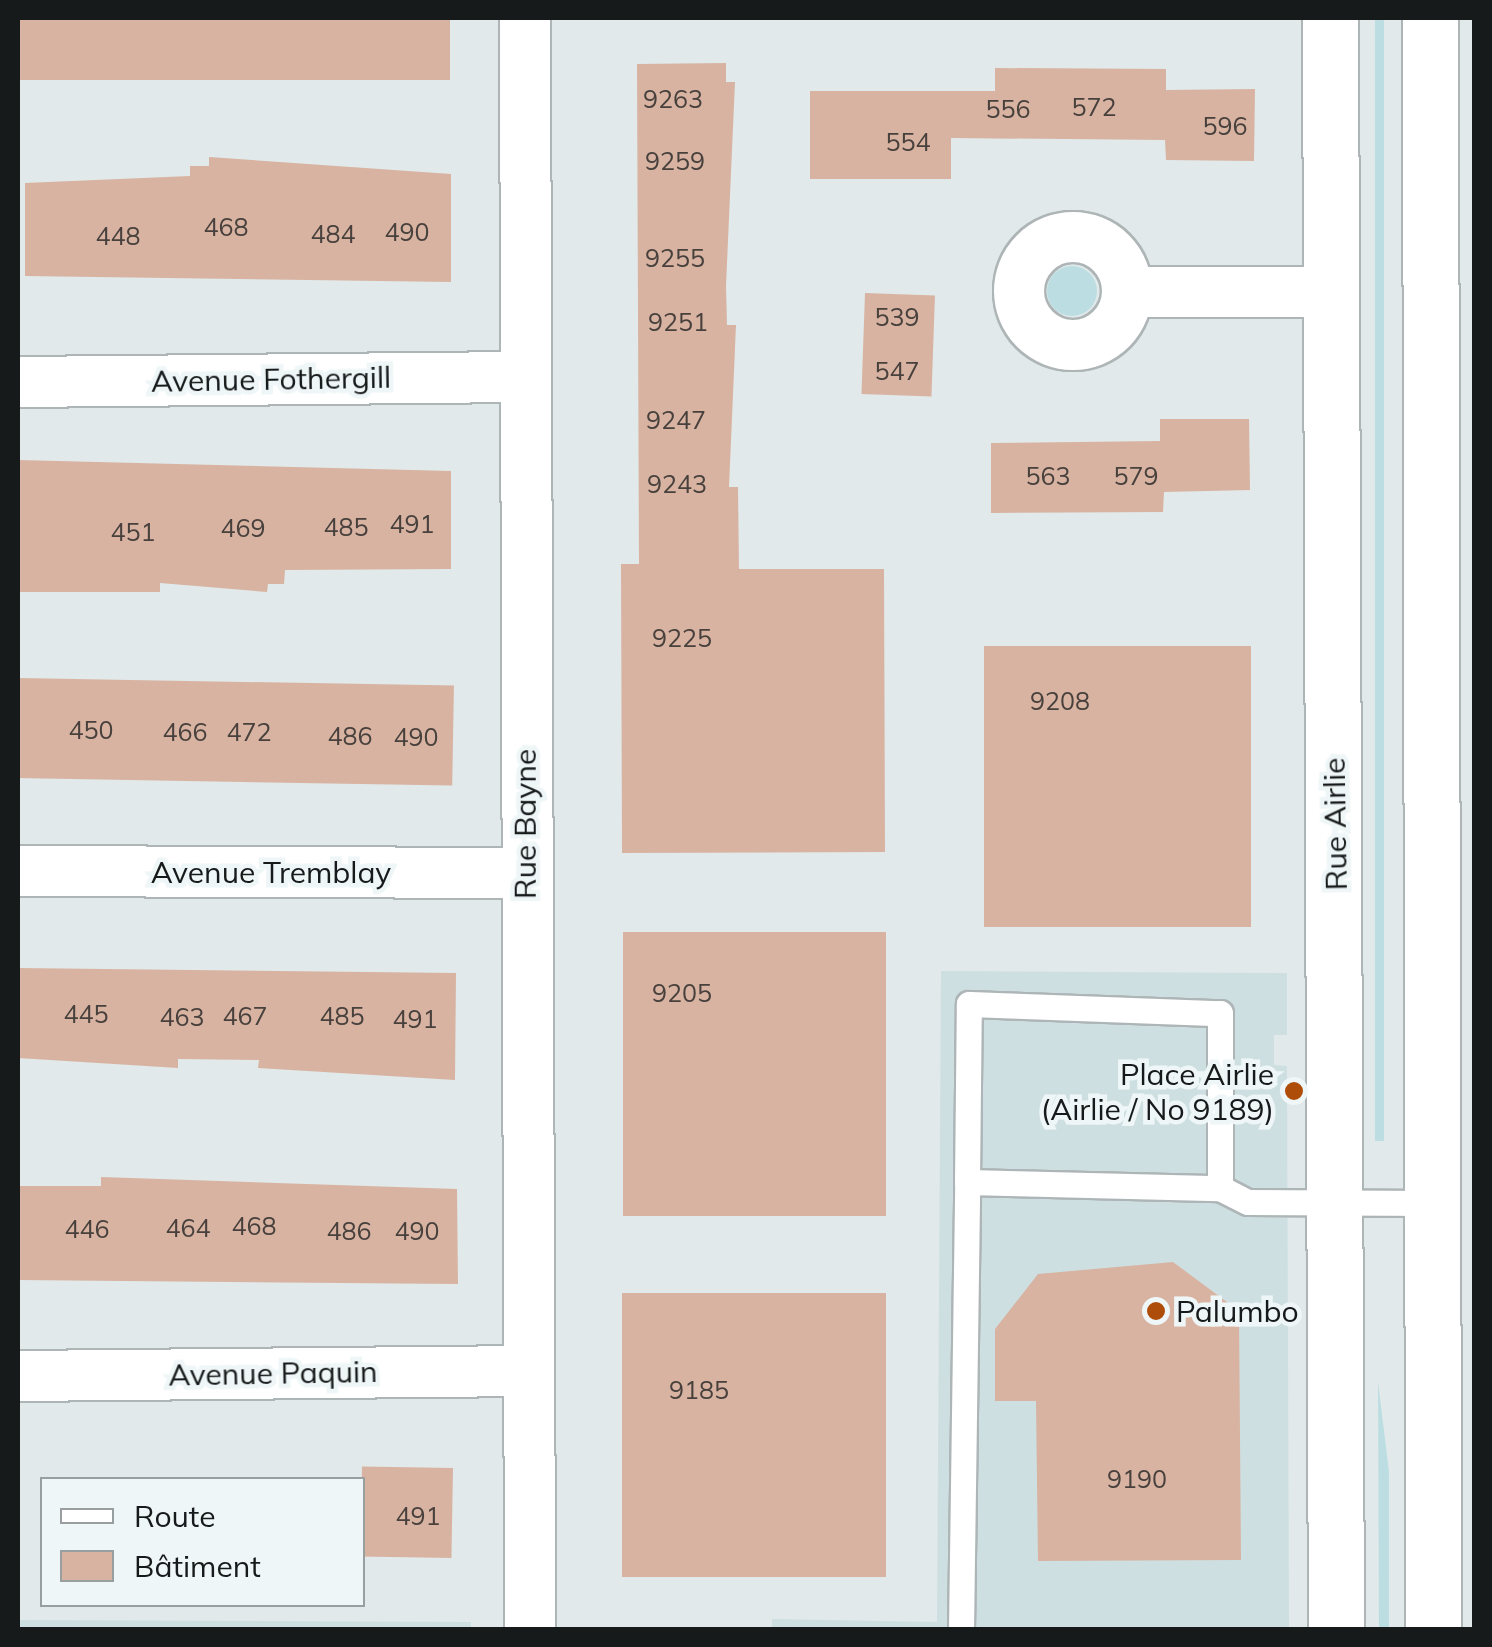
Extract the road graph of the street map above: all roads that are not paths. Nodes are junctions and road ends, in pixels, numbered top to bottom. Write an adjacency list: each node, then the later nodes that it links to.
1 (526, 18): 6 (street, Rue Bayne)
2 (1330, 18): 5 (main road, Rue Airlie)
3 (1430, 18): 13 (main road)
4 (1127, 292): 5 (street)
5 (1332, 292): 12 (main road, Rue Airlie)
6 (524, 377): 7 (street, Avenue Fothergill); 9 (street, Rue Bayne)
7 (18, 382)
8 (18, 870): 9 (street, Avenue Tremblay)
9 (525, 873): 14 (street, Rue Bayne)
10 (967, 1182): 11 (lane); 11 (lane); 17 (lane)
11 (1220, 1188): 12 (lane)
12 (1336, 1202): 13 (lane); 18 (main road, Rue Airlie)
13 (1433, 1203): 19 (main road)
14 (528, 1371): 15 (street, Avenue Paquin); 16 (street, Rue Bayne)
15 (18, 1376)
16 (530, 1630)
17 (962, 1630)
18 (1336, 1630)
19 (1434, 1630)

